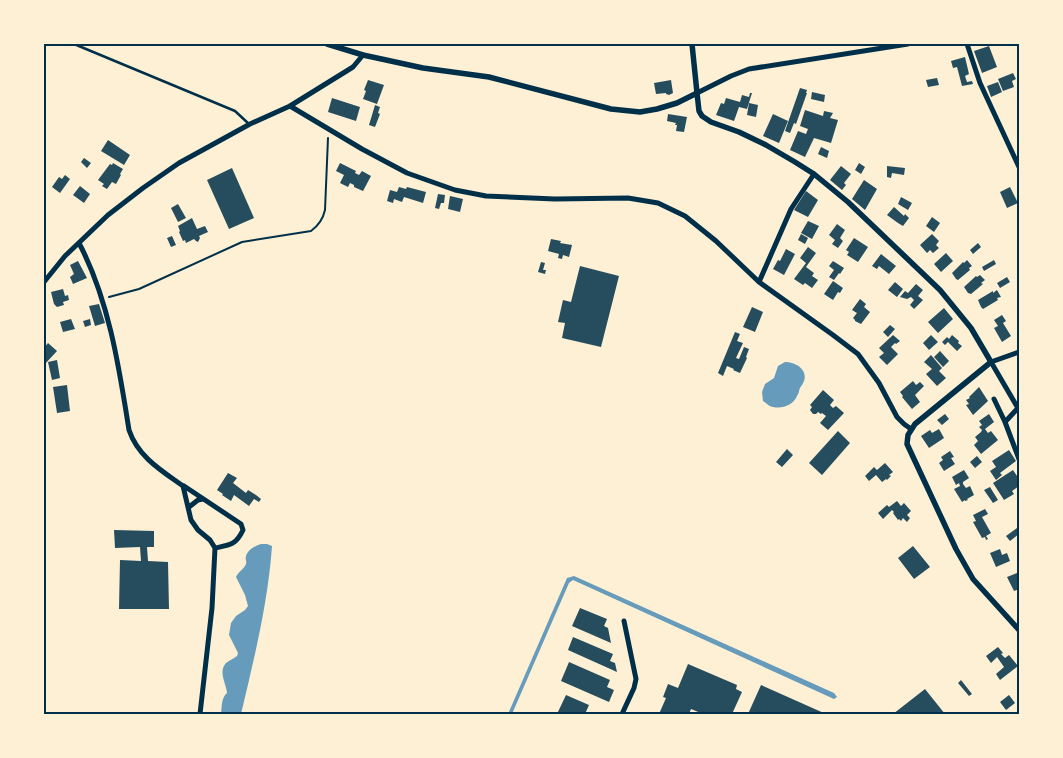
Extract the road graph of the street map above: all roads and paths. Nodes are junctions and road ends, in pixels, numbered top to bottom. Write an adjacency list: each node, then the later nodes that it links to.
1 (74, 44): 9 (lane)
2 (327, 44): 6 (street)
3 (692, 44): 7 (street)
4 (908, 44): 7 (street)
5 (967, 44): 11 (street)
6 (363, 55): 7 (street); 8 (street)
7 (697, 94): 12 (street)
8 (290, 106): 9 (street); 10 (street)
9 (250, 124): 13 (street)
10 (331, 131): 15 (street); 16 (path)
11 (1019, 167)
12 (814, 174): 15 (street); 18 (street)
13 (79, 243): 14 (street); 16 (street)
14 (44, 282)
15 (759, 282): 22 (street)
16 (102, 299): 24 (street)
17 (1019, 352): 18 (street)
18 (991, 362): 20 (street); 22 (street)
19 (994, 399): 21 (street)
20 (1019, 409): 21 (street)
21 (1005, 422): 23 (street)
22 (911, 429): 29 (street)
23 (1019, 459)
24 (183, 486): 25 (street); 26 (street)
25 (203, 499): 26 (street); 27 (street)
26 (188, 507): 27 (street)
27 (215, 548): 30 (street)
28 (624, 621): 31 (street)
29 (1019, 630)
30 (200, 714)
31 (623, 714)

